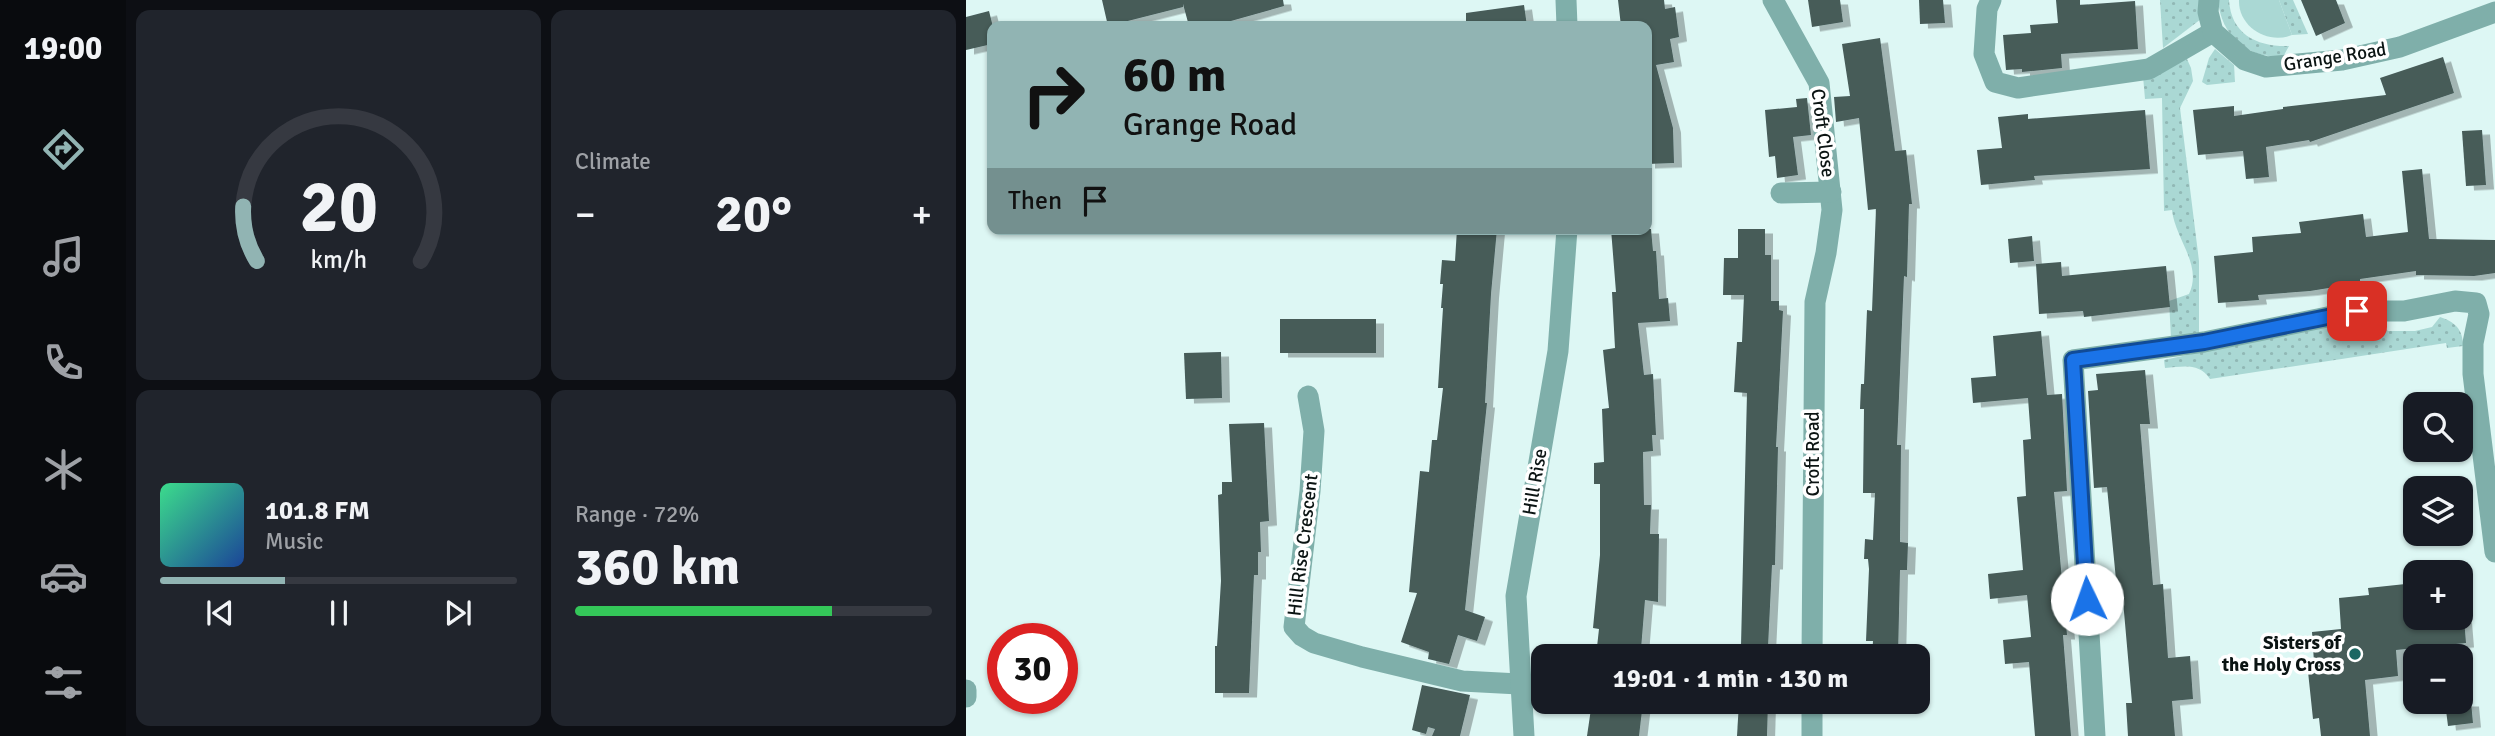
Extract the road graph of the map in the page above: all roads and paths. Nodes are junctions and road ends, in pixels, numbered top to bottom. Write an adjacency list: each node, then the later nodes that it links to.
1 (1566, 0): 6 (street)
2 (1773, 0): 8 (street, Croft Close)
3 (1991, 0): 7 (street)
4 (2209, 0): 7 (street)
5 (2495, 12): 7 (street, Grange Road)
6 (1567, 21)
7 (2213, 32)
8 (1830, 192): 9 (street, Croft Close); 11 (street, Croft Close)
9 (1781, 193)
10 (1567, 235): 16 (street, Hill Rise)
11 (1826, 253): 15 (street, Croft Road)
12 (1308, 396): 16 (street, Hill Rise Crescent)
13 (2488, 435): 14 (street); 22 (street)
14 (2495, 552)
15 (1812, 644)
16 (1519, 684): 20 (street, Hill Rise)
17 (966, 690): 18 (street)
18 (966, 696)
19 (1812, 714): 21 (street)
20 (1524, 736)
21 (1812, 736)
22 (2095, 736)

